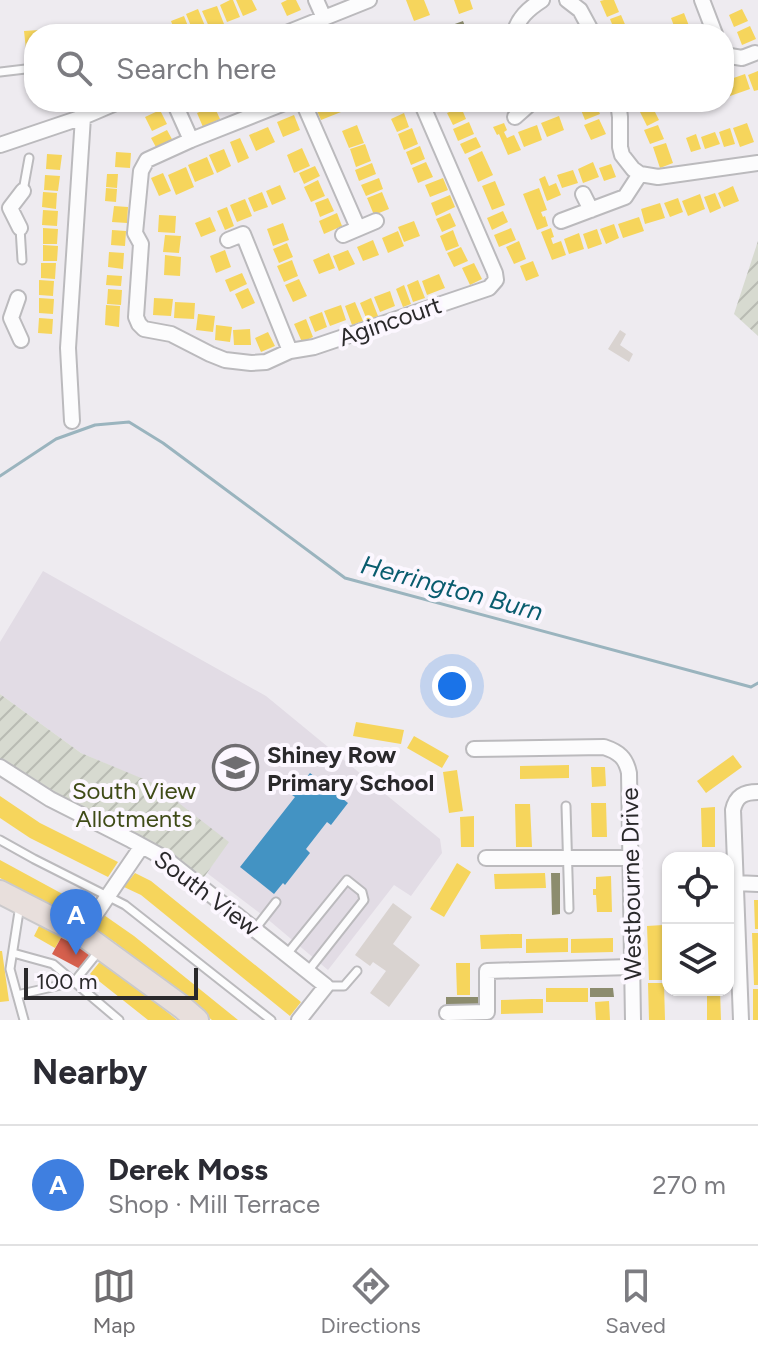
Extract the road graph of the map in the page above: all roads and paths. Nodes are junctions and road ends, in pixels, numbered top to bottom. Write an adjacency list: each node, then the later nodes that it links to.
1 (316, 0): 6 (street)
2 (369, 0): 6 (street)
3 (542, 0): 8 (street)
4 (702, 0): 10 (street)
5 (577, 3): 9 (street)
6 (324, 18): 7 (street)
7 (310, 24)
8 (517, 24)
9 (589, 24)
10 (711, 24)
11 (755, 53): 12 (street)
12 (734, 57)
13 (24, 69): 14 (lane)
14 (0, 72)
15 (95, 112): 22 (street)
16 (178, 112): 24 (street)
17 (262, 112): 24 (street)
18 (307, 112): 36 (street)
19 (425, 112): 43 (street, Agincourt)
20 (521, 112): 23 (street)
21 (619, 112): 28 (street)
22 (83, 117): 25 (street); 44 (street)
23 (515, 117)
24 (191, 140): 43 (street, Agincourt)
25 (0, 145)
26 (29, 158): 29 (lane)
27 (758, 163): 28 (street)
28 (640, 174): 32 (street)
29 (23, 191): 31 (street)
30 (583, 194): 32 (street)
31 (5, 208): 35 (street)
32 (591, 210): 34 (street)
33 (376, 221): 36 (street)
34 (561, 221)
35 (20, 228): 39 (lane)
36 (358, 228): 37 (street)
37 (343, 235)
38 (228, 240): 43 (street)
39 (22, 260)
40 (18, 298): 41 (street)
41 (6, 317): 42 (street)
42 (21, 340)
43 (290, 351)
44 (72, 421)
45 (474, 749): 53 (street, Westbourne Drive)
46 (0, 767): 50 (street, South View)
47 (753, 792): 54 (street)
48 (566, 806): 52 (lane)
49 (0, 840): 57 (lane)
50 (142, 846): 57 (street); 61 (street, South View)
51 (486, 858): 52 (street)
52 (568, 858): 53 (street); 60 (lane)
53 (630, 858): 66 (street, Westbourne Drive)
54 (735, 883): 55 (street); 79 (street)
55 (758, 884)
56 (0, 892): 58 (main road)
57 (107, 895): 62 (street); 76 (lane)
58 (21, 902): 62 (main road); 64 (lane)
59 (276, 902): 61 (lane)
60 (569, 909)
61 (255, 929): 65 (street, South View)
62 (82, 934): 63 (main road)
63 (102, 948): 69 (lane); 75 (main road)
64 (13, 953): 69 (lane); 71 (lane)
65 (287, 954): 67 (street, South View); 67 (lane)
66 (631, 967): 72 (street); 78 (street, Westbourne Drive)
67 (308, 971): 70 (street, South View)
68 (357, 971): 70 (lane)
69 (74, 982): 71 (lane); 74 (lane)
70 (326, 986): 77 (street)
71 (17, 995): 73 (lane)
72 (447, 1013)
73 (24, 1020)
74 (119, 1020)
75 (197, 1020)
76 (271, 1020)
77 (299, 1020)
78 (633, 1020)
79 (741, 1020)

